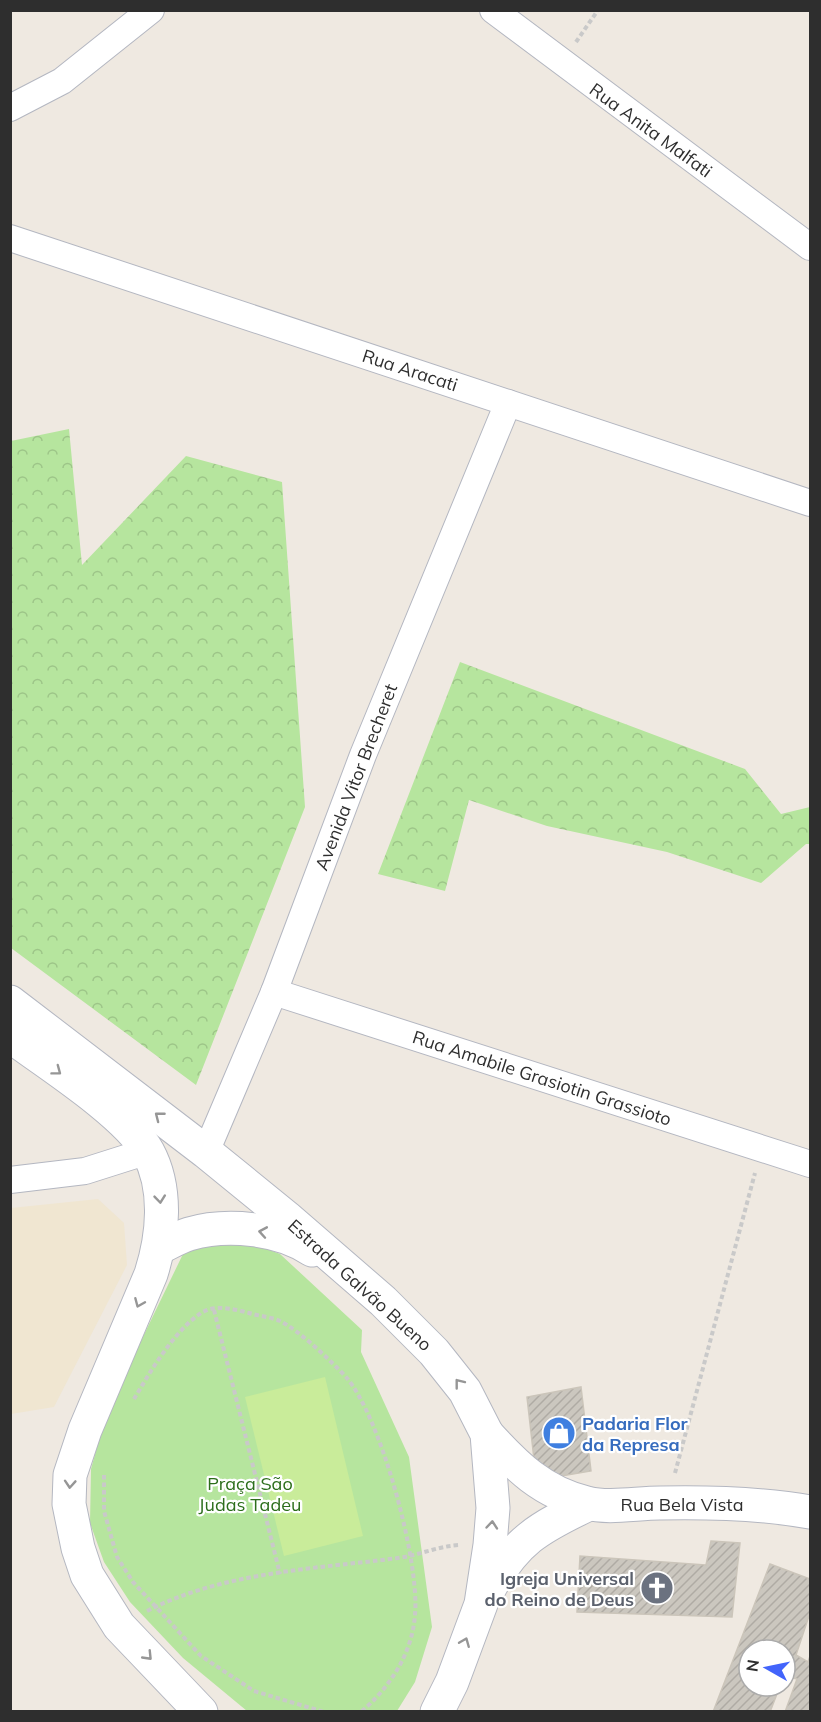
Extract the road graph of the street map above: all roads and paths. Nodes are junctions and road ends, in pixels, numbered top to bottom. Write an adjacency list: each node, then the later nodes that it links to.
1 (151, 10): 5 (street)
2 (493, 10): 7 (street, Rua Anita Malfati)
3 (598, 10): 4 (path)
4 (582, 37)
5 (10, 108)
6 (10, 238): 8 (street, Rua Aracati)
7 (810, 247)
8 (508, 403): 9 (street, Rua Aracati); 10 (street, Avenida Vitor Brecheret)
9 (810, 503)
10 (274, 992): 13 (street, Rua Amabile Grasiotin Grassioto); 15 (street, Avenida Vitor Brecheret)
11 (10, 1002): 15 (main road, Estrada Galvão Bueno, one-way to 11)
12 (10, 1036): 14 (main road, one-way to 14)
13 (762, 1148): 16 (street, Rua Amabile Grasiotin Grassioto); 24 (path)
14 (147, 1151): 17 (street); 18 (main road, one-way to 18)
15 (206, 1152): 19 (main road, Estrada Galvão Bueno)
16 (810, 1164)
17 (10, 1180)
18 (159, 1248): 19 (main road, one-way to 18); 32 (main road, one-way to 32)
19 (352, 1276): 22 (main road, Estrada Galvão Bueno, one-way to 19)
20 (214, 1310): 21 (path); 28 (path); 29 (path)
21 (131, 1403)
22 (487, 1434): 25 (main road, Rua Bela Vista); 27 (main road, Estrada Galvão Bueno, one-way to 22)
23 (104, 1468): 31 (path)
24 (668, 1503): 25 (main road, Rua Bela Vista); 26 (main road, Rua Bela Vista)
25 (589, 1504): 30 (main road, Rua Bela Vista)
26 (810, 1512)
27 (490, 1545): 28 (path); 30 (main road, Estrada Galvão Bueno)
28 (411, 1556): 29 (path); 35 (path)
29 (280, 1574): 31 (path)
30 (481, 1604): 36 (main road, Estrada Galvão Bueno, one-way to 30)
31 (157, 1606): 32 (path); 34 (path)
32 (119, 1626): 33 (main road, one-way to 33)
33 (201, 1712)
34 (324, 1712)
35 (361, 1712)
36 (437, 1712)

